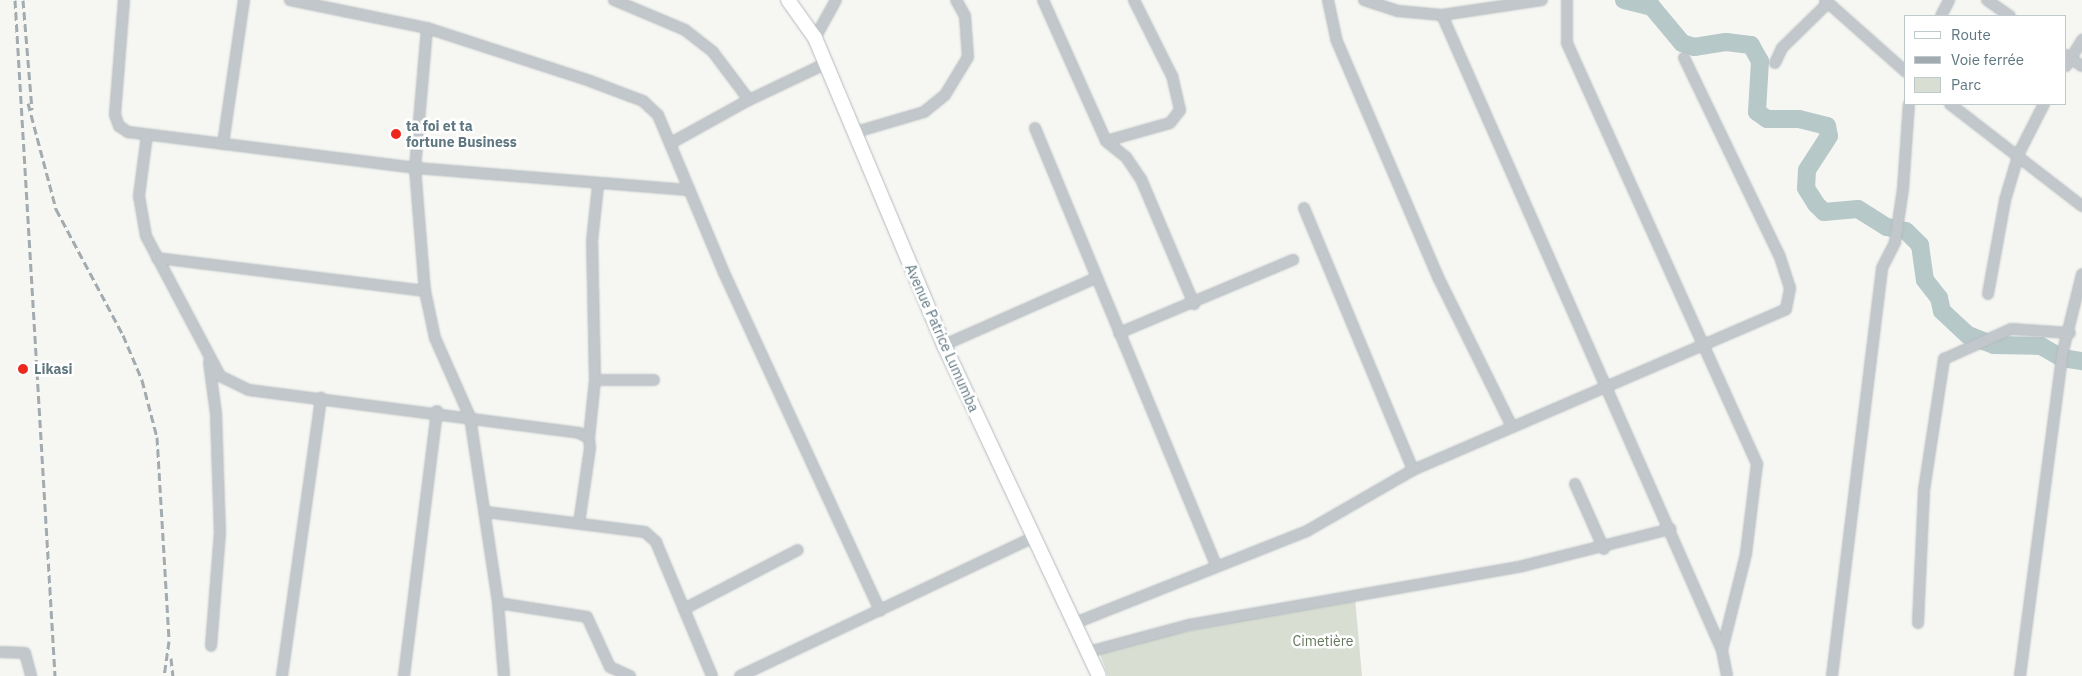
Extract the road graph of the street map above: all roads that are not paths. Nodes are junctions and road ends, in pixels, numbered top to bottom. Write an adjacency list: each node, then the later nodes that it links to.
1 (124, 0): 35 (street)
2 (244, 0): 37 (street)
3 (290, 0): 20 (street)
4 (614, 0): 29 (street)
5 (788, 0): 21 (street, Avenue Patrice Lumumba)
6 (836, 0): 21 (street)
7 (956, 0): 34 (street)
8 (1043, 0): 36 (street)
9 (1134, 0): 36 (street)
10 (1328, 0): 63 (street)
11 (1364, 0): 17 (street)
12 (1542, 0): 17 (street)
13 (1567, 0): 55 (street)
14 (1949, 0): 18 (street)
15 (1986, 0): 19 (street)
16 (1826, 1): 26 (street); 28 (street)
17 (1442, 15): 59 (street)
18 (1942, 15)
19 (2008, 15)
20 (426, 28): 38 (street); 40 (street)
21 (815, 38): 25 (street, Avenue Patrice Lumumba)
22 (2082, 40): 24 (street)
23 (1684, 58): 55 (street)
24 (2067, 59): 27 (street)
25 (827, 63): 29 (street); 34 (street, Avenue Patrice Lumumba)
26 (1775, 63)
27 (2082, 66)
28 (1904, 70)
29 (749, 100): 38 (street)
30 (1909, 105): 93 (street)
31 (1951, 105): 39 (street)
32 (2043, 105): 39 (street)
33 (1035, 128): 48 (street)
34 (856, 132): 54 (street, Avenue Patrice Lumumba)
35 (147, 135): 37 (street); 45 (street)
36 (1106, 141): 51 (street)
37 (222, 144): 40 (street)
38 (671, 144): 42 (street)
39 (2019, 153): 43 (street); 50 (street)
40 (415, 168): 41 (street); 49 (street)
41 (598, 186): 42 (street); 57 (street)
42 (689, 190): 76 (street)
43 (2080, 201)
44 (1304, 208): 65 (street)
45 (157, 258): 49 (street); 56 (street)
46 (1293, 260): 51 (street)
47 (2082, 274): 53 (street)
48 (1096, 278): 52 (street); 54 (street)
49 (425, 291): 62 (street)
50 (1988, 294)
51 (1194, 304): 52 (street)
52 (1119, 333): 73 (street)
53 (2070, 333): 78 (street); 94 (street)
54 (944, 345): 70 (street, Avenue Patrice Lumumba)
55 (1706, 345): 59 (street); 80 (street)
56 (209, 361): 60 (street); 79 (street)
57 (595, 380): 58 (street); 64 (street)
58 (654, 380)
59 (1606, 386): 63 (street); 69 (street)
60 (321, 398): 61 (street); 85 (street)
61 (437, 412): 62 (street); 86 (street)
62 (470, 417): 64 (street); 67 (street)
63 (1511, 425): 65 (street)
64 (589, 438): 68 (street)
65 (1413, 470): 73 (street)
66 (1575, 484): 71 (street)
67 (486, 512): 68 (street); 74 (street)
68 (579, 523): 75 (street)
69 (1670, 529): 71 (street); 80 (street)
70 (1032, 538): 76 (street); 77 (street, Avenue Patrice Lumumba)
71 (1604, 549): 82 (street)
72 (798, 550): 75 (street)
73 (1216, 564): 77 (street)
74 (498, 603): 83 (street); 87 (street)
75 (684, 609): 89 (street)
76 (880, 611): 90 (street)
77 (1075, 623): 82 (street, Avenue Patrice Lumumba)
78 (1918, 623)
79 (211, 646)
80 (1722, 650): 92 (street)
81 (0, 652): 84 (street)
82 (1088, 652): 91 (street, Avenue Patrice Lumumba)
83 (609, 672): 88 (street)
84 (31, 676)
85 (282, 676)
86 (404, 676)
87 (504, 676)
88 (630, 676)
89 (712, 676)
90 (740, 676)
91 (1099, 676)
92 (1727, 676)
93 (1832, 676)
94 (2020, 676)

